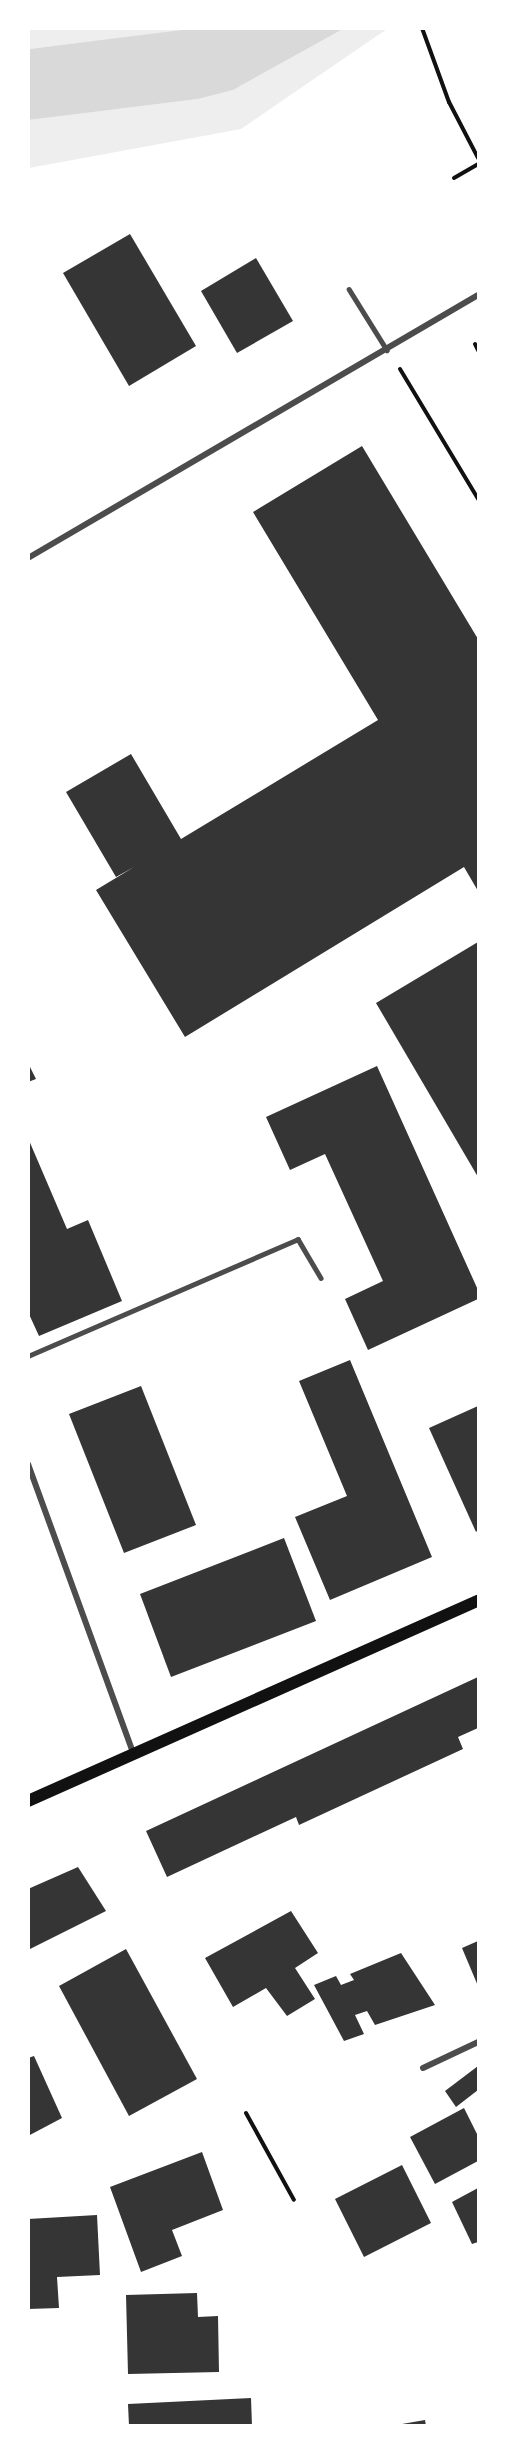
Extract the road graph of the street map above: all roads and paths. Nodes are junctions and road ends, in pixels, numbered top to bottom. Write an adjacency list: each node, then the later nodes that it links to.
1 (422, 28): 2 (path)
2 (478, 158)
3 (478, 164): 4 (path)
4 (454, 178)
5 (349, 289): 8 (lane)
6 (478, 295): 8 (street)
7 (475, 344): 9 (path)
8 (387, 350): 10 (path); 11 (street)
9 (478, 350)
10 (478, 496)
11 (28, 558)
12 (321, 1278): 13 (lane)
13 (28, 1356)
14 (28, 1464): 16 (street)
15 (478, 1601): 16 (main road)
16 (133, 1753): 17 (main road)
17 (28, 1801)
18 (478, 2042): 19 (street)
19 (423, 2068)
20 (246, 2113): 21 (path)
21 (294, 2200)

